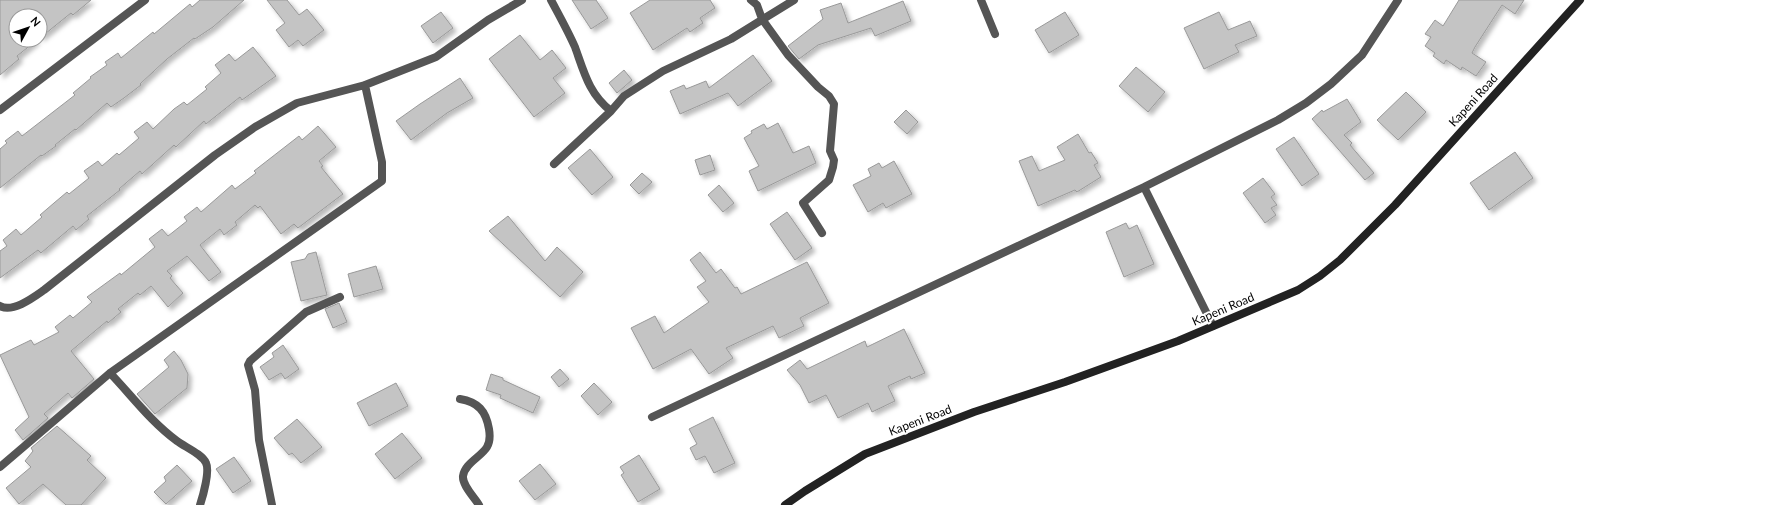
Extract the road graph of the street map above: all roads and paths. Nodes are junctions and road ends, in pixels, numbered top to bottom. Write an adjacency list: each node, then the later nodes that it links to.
1 (145, 0): 12 (street)
2 (522, 0): 11 (street)
3 (551, 0): 13 (street)
4 (751, 0): 9 (street)
5 (794, 0): 9 (street)
6 (981, 0): 10 (street)
7 (1398, 0): 15 (street)
8 (1580, 0): 19 (main road, Kapeni Road)
9 (762, 20): 13 (street); 16 (street)
10 (995, 34)
11 (365, 85): 18 (street); 20 (street)
12 (0, 110)
13 (611, 111): 14 (street)
14 (554, 164)
15 (1144, 187): 19 (street); 22 (street)
16 (822, 233)
17 (340, 297): 25 (street)
18 (0, 306)
19 (1213, 326): 27 (main road, Kapeni Road)
20 (110, 373): 23 (street); 24 (street)
21 (460, 399): 26 (street)
22 (652, 417)
23 (0, 467)
24 (200, 505)
25 (272, 505)
26 (479, 505)
27 (786, 505)

